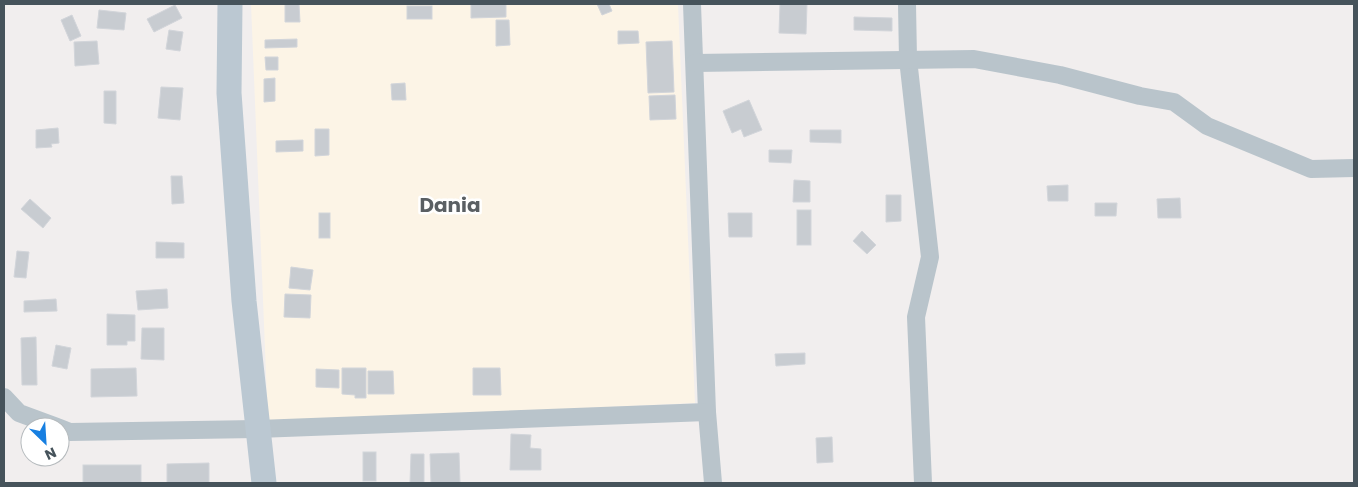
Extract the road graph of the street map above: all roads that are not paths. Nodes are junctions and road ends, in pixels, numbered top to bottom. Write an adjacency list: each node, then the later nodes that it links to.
1 (230, 4): 10 (street)
2 (692, 4): 5 (street)
3 (907, 4): 4 (street)
4 (908, 59): 5 (street); 6 (street); 14 (street)
5 (695, 63): 8 (street)
6 (1354, 168)
7 (4, 397): 9 (street)
8 (707, 412): 10 (street); 13 (street)
9 (32, 417)
10 (258, 429): 11 (street); 12 (street)
11 (70, 432)
12 (264, 483)
13 (713, 483)
14 (922, 483)

